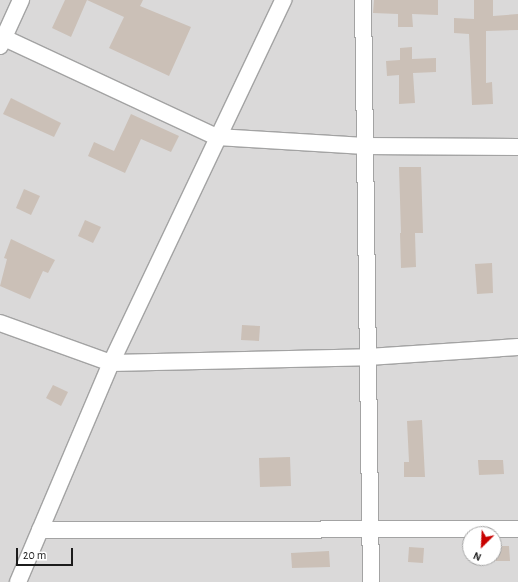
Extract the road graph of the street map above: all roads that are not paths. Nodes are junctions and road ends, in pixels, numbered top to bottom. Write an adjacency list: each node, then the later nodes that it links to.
1 (20, 0): 4 (street)
2 (283, 0): 5 (street)
3 (363, 0): 6 (street)
4 (1, 40): 5 (street)
5 (216, 137): 6 (street); 11 (street)
6 (365, 146): 7 (street); 10 (street)
7 (518, 147)
8 (0, 323): 11 (street)
9 (518, 347): 10 (street)
10 (368, 357): 11 (street); 14 (street)
11 (111, 363): 13 (street)
12 (518, 529): 14 (street)
13 (40, 530): 14 (street); 15 (street)
14 (370, 531): 16 (street)
15 (18, 582)
16 (371, 582)

